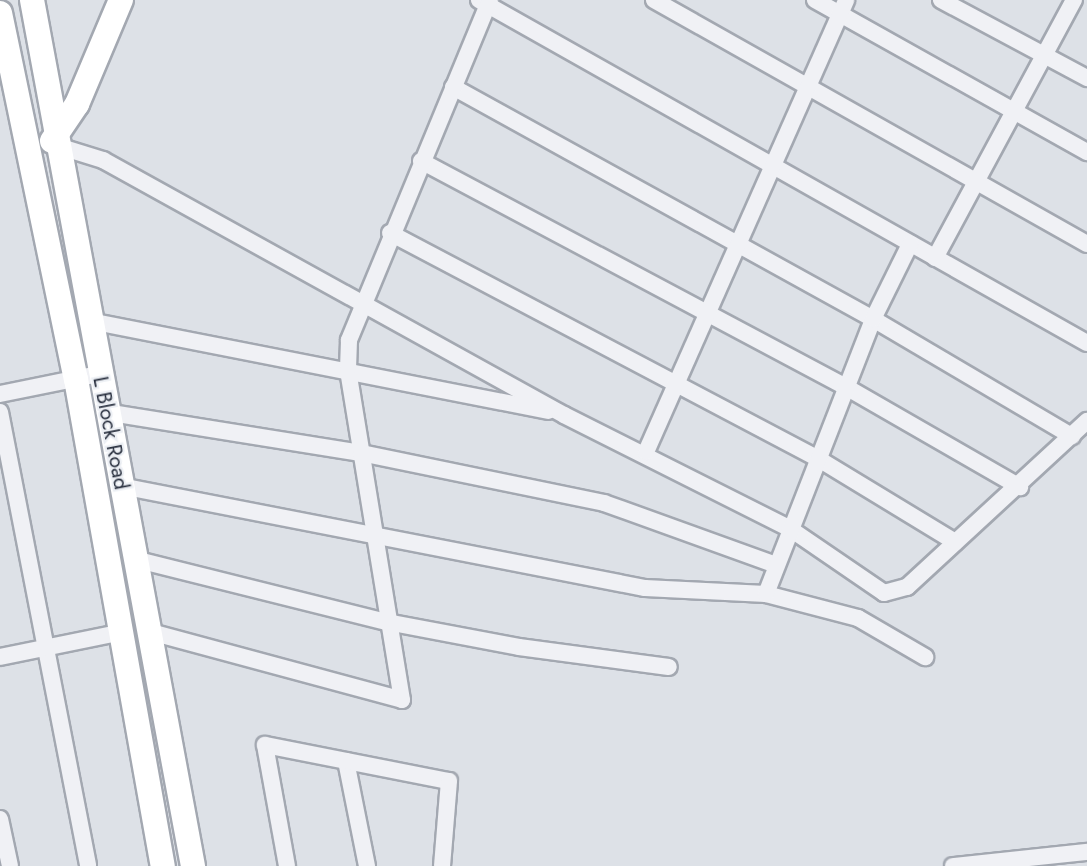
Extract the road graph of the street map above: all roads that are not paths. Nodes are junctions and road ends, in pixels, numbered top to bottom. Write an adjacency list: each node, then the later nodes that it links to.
1 (32, 0): 11 (main road, L Block Road)
2 (121, 0): 17 (main road)
3 (654, 0): 15 (street)
4 (815, 0): 8 (street)
5 (941, 0): 10 (street)
6 (1074, 0): 10 (street)
7 (485, 2): 14 (street); 21 (street)
8 (844, 7): 15 (street); 16 (street)
9 (0, 12): 12 (main road, L Block Road)
10 (1044, 52): 13 (street); 16 (street)
11 (45, 65): 12 (main road); 17 (main road, L Block Road)
12 (7, 77): 19 (main road, L Block Road)
13 (1087, 78)
14 (453, 87): 20 (street); 26 (street)
15 (808, 87): 21 (street); 22 (street)
16 (1015, 112): 18 (street); 22 (street)
17 (59, 141): 19 (main road); 28 (street); 31 (main road, L Block Road)
18 (1087, 152)
19 (31, 161): 34 (main road, L Block Road)
20 (421, 161): 23 (street); 29 (street)
21 (773, 167): 24 (street); 26 (street)
22 (976, 182): 25 (street); 27 (street)
23 (390, 233): 28 (street); 35 (street)
24 (910, 244): 27 (street); 30 (street)
25 (1087, 244)
26 (737, 247): 29 (street); 30 (street)
27 (935, 258): 32 (street)
28 (361, 301): 33 (street); 40 (street)
29 (707, 316): 35 (street); 36 (street)
30 (873, 319): 36 (street); 42 (street)
31 (90, 321): 33 (street); 34 (main road, L Block Road)
32 (1087, 343)
33 (348, 369): 40 (street); 44 (street)
34 (87, 376): 37 (street); 39 (main road, L Block Road); 55 (main road, L Block Road)
35 (675, 386): 43 (street); 45 (street)
36 (846, 387): 45 (street); 47 (street)
37 (0, 394)
38 (0, 412): 56 (street)
39 (105, 412): 44 (street); 46 (main road, L Block Road)
40 (564, 415): 43 (street)
41 (1087, 421): 42 (street)
42 (1072, 436): 47 (street)
43 (646, 452): 48 (street)
44 (361, 453): 49 (street); 52 (street)
45 (817, 458): 48 (street); 50 (street)
46 (122, 486): 49 (street); 51 (main road, L Block Road)
47 (1020, 487): 50 (street)
48 (789, 528): 50 (street); 52 (street)
49 (378, 540): 53 (street); 54 (street)
50 (955, 542)
51 (135, 558): 54 (street); 55 (main road, L Block Road)
52 (773, 564): 53 (street)
53 (766, 594): 58 (street)
54 (387, 622): 55 (street); 59 (street)
55 (135, 632): 56 (street); 65 (main road, L Block Road); 66 (main road, L Block Road)
56 (49, 647): 57 (street); 64 (street)
57 (0, 657)
58 (925, 657)
59 (669, 667)
60 (346, 761): 67 (street); 68 (street); 69 (street)
61 (0, 819): 63 (street)
62 (1087, 852): 70 (street)
63 (10, 866)
64 (88, 866)
65 (164, 866)
66 (193, 866)
67 (287, 866)
68 (367, 866)
69 (442, 866)
70 (953, 866)

